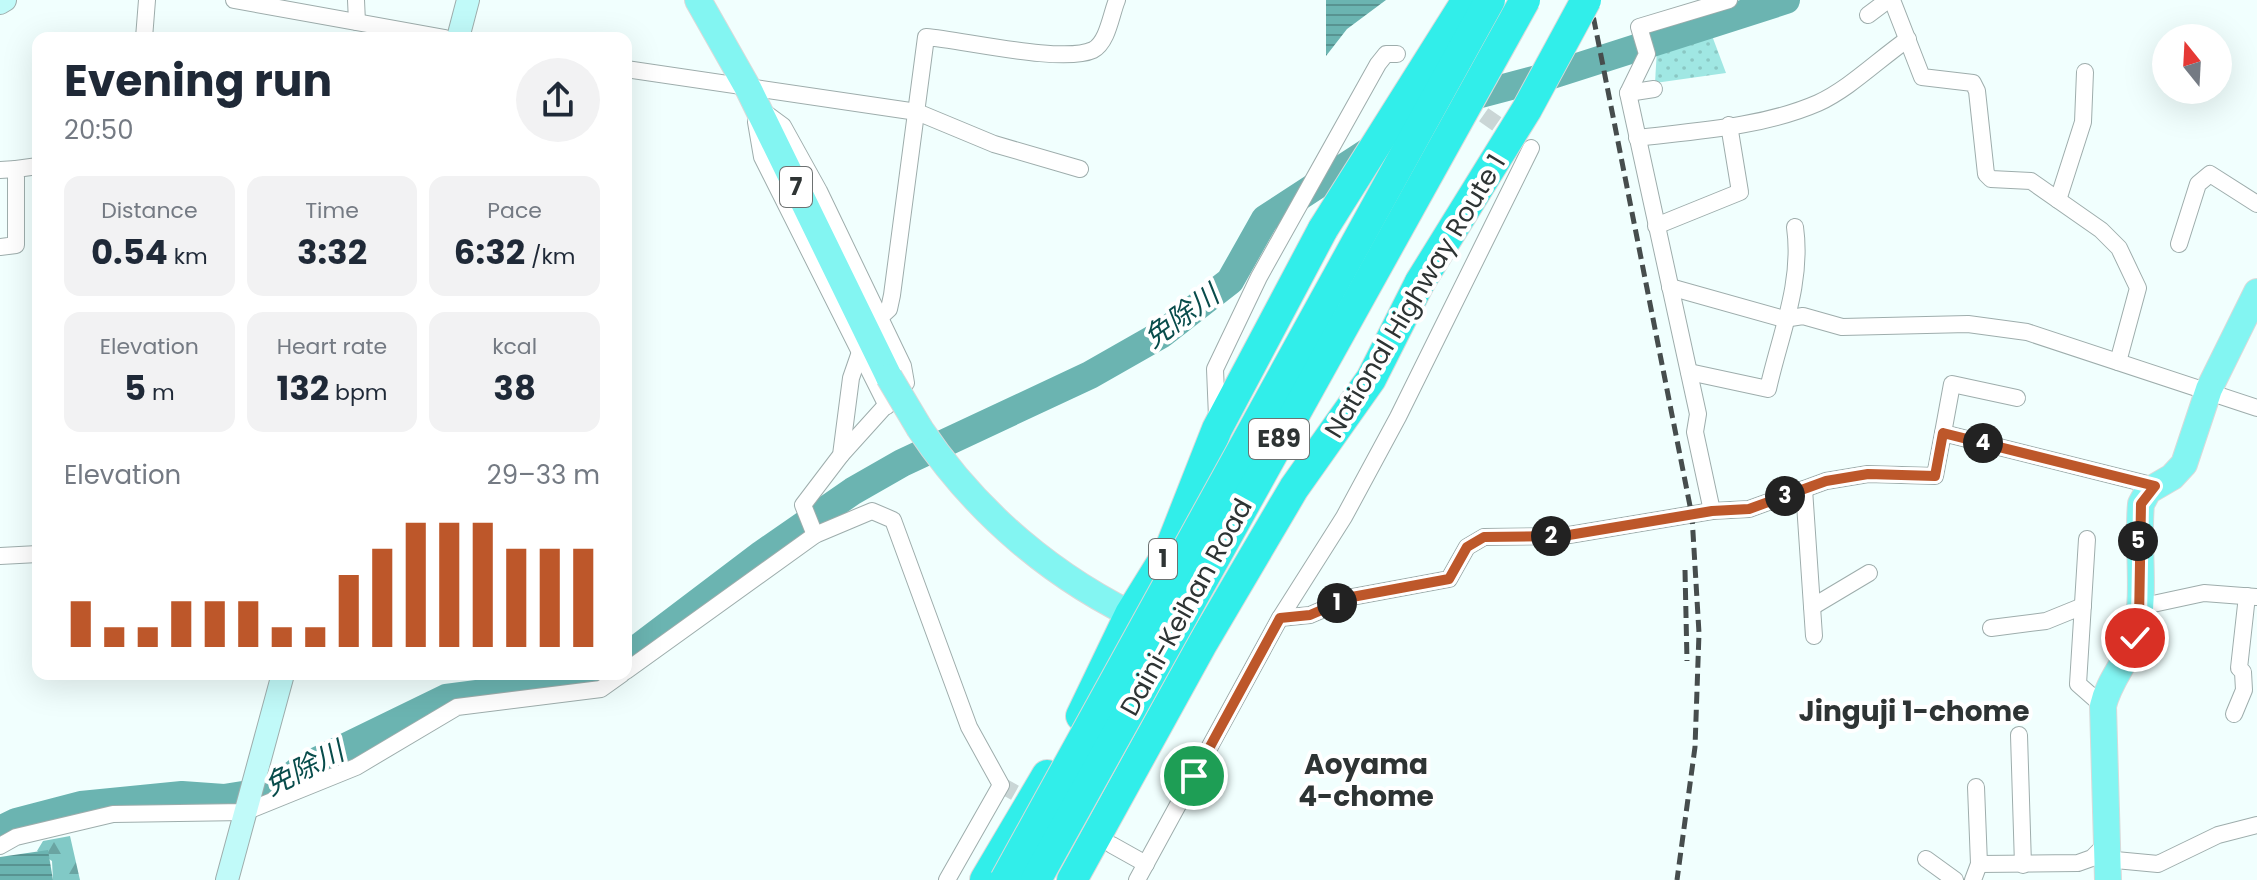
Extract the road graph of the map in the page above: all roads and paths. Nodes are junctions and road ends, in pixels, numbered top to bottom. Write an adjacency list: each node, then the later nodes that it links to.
1 (5, 0): 16 (main road)
2 (147, 0): 19 (street)
3 (234, 0): 18 (street)
4 (356, 0): 18 (street)
5 (468, 0): 21 (main road)
6 (698, 0): 28 (main road, 7)
7 (1117, 0): 29 (street)
8 (1451, 0): 40 (highway, 1, bridge)
9 (1467, 0): 40 (highway, bridge)
10 (1490, 0): 94 (highway, Daini-Keihan Road / E89, bridge)
11 (1525, 0): 95 (highway, Daini-Keihan Road / E89, bridge)
12 (1564, 0): 43 (highway, bridge)
13 (1586, 0): 43 (highway, National Highway Route 1, bridge)
14 (1729, 0): 27 (street)
15 (1890, 0): 17 (street); 22 (street)
16 (0, 3)
17 (1868, 15)
18 (357, 22): 20 (street)
19 (144, 32)
20 (412, 32)
21 (460, 32)
22 (1908, 39): 30 (street); 36 (street)
23 (1397, 54): 55 (street)
24 (632, 70): 28 (street)
25 (2085, 72): 36 (street)
26 (1654, 89): 27 (street)
27 (1628, 93): 31 (street)
28 (752, 97): 29 (street); 46 (street); 48 (street); 70 (main road, 7, bridge)
29 (917, 112): 35 (street); 46 (street)
30 (1729, 125): 31 (street); 38 (street)
31 (1637, 138): 38 (street)
32 (1531, 148): 71 (street)
33 (32, 167): 34 (street)
34 (8, 169): 42 (street)
35 (1080, 169)
36 (2058, 200): 49 (street)
37 (2257, 204): 41 (street)
38 (1656, 226): 44 (street)
39 (1795, 227): 47 (street)
40 (1323, 229): 55 (highway, 1)
41 (2179, 244)
42 (0, 247)
43 (1420, 282): 74 (highway, National Highway Route 1)
44 (1670, 287): 47 (street); 50 (street)
45 (2257, 292): 51 (main road)
46 (878, 319): 53 (street)
47 (1784, 319): 49 (street); 50 (street)
48 (860, 352): 53 (street); 57 (street)
49 (2118, 362): 51 (street)
50 (1689, 372): 60 (street)
51 (2209, 389): 54 (street); 58 (main road)
52 (2017, 398): 56 (street)
53 (887, 406): 57 (street)
54 (2257, 408)
55 (1217, 429): 70 (highway, 1)
56 (1943, 433): 58 (street); 59 (street)
57 (841, 455): 61 (street)
58 (2155, 486): 69 (main road)
59 (1804, 489): 60 (street); 68 (street)
60 (1712, 511): 71 (street)
61 (815, 535): 75 (street); 92 (street)
62 (2087, 539): 67 (street)
63 (32, 554): 64 (street)
64 (0, 556)
65 (1869, 573): 68 (street)
66 (2252, 597): 69 (street); 79 (street)
67 (2083, 606): 72 (street); 78 (street)
68 (1812, 607): 73 (street)
69 (2139, 607): 78 (main road)
70 (1130, 614): 74 (main road, 7); 93 (highway, 1)
71 (1280, 618): 88 (street)
72 (1991, 628)
73 (1814, 636)
74 (1201, 646): 96 (highway, National Highway Route 1)
75 (632, 667)
76 (281, 680): 82 (main road)
77 (614, 680): 82 (street)
78 (2103, 706): 87 (main road)
79 (2234, 714)
80 (2019, 735): 89 (street)
81 (1976, 787): 90 (street)
82 (246, 808): 85 (street); 91 (main road)
83 (2257, 825): 87 (street)
84 (1112, 845): 88 (street)
85 (0, 846)
86 (1926, 859): 98 (street)
87 (2106, 862): 89 (street)
88 (1146, 864): 97 (street)
89 (2023, 865): 90 (street)
90 (1976, 872)
91 (227, 880)
92 (947, 880)
93 (985, 880)
94 (1005, 880)
95 (1036, 880)
96 (1072, 880)
97 (1137, 880)
98 (1955, 880)

